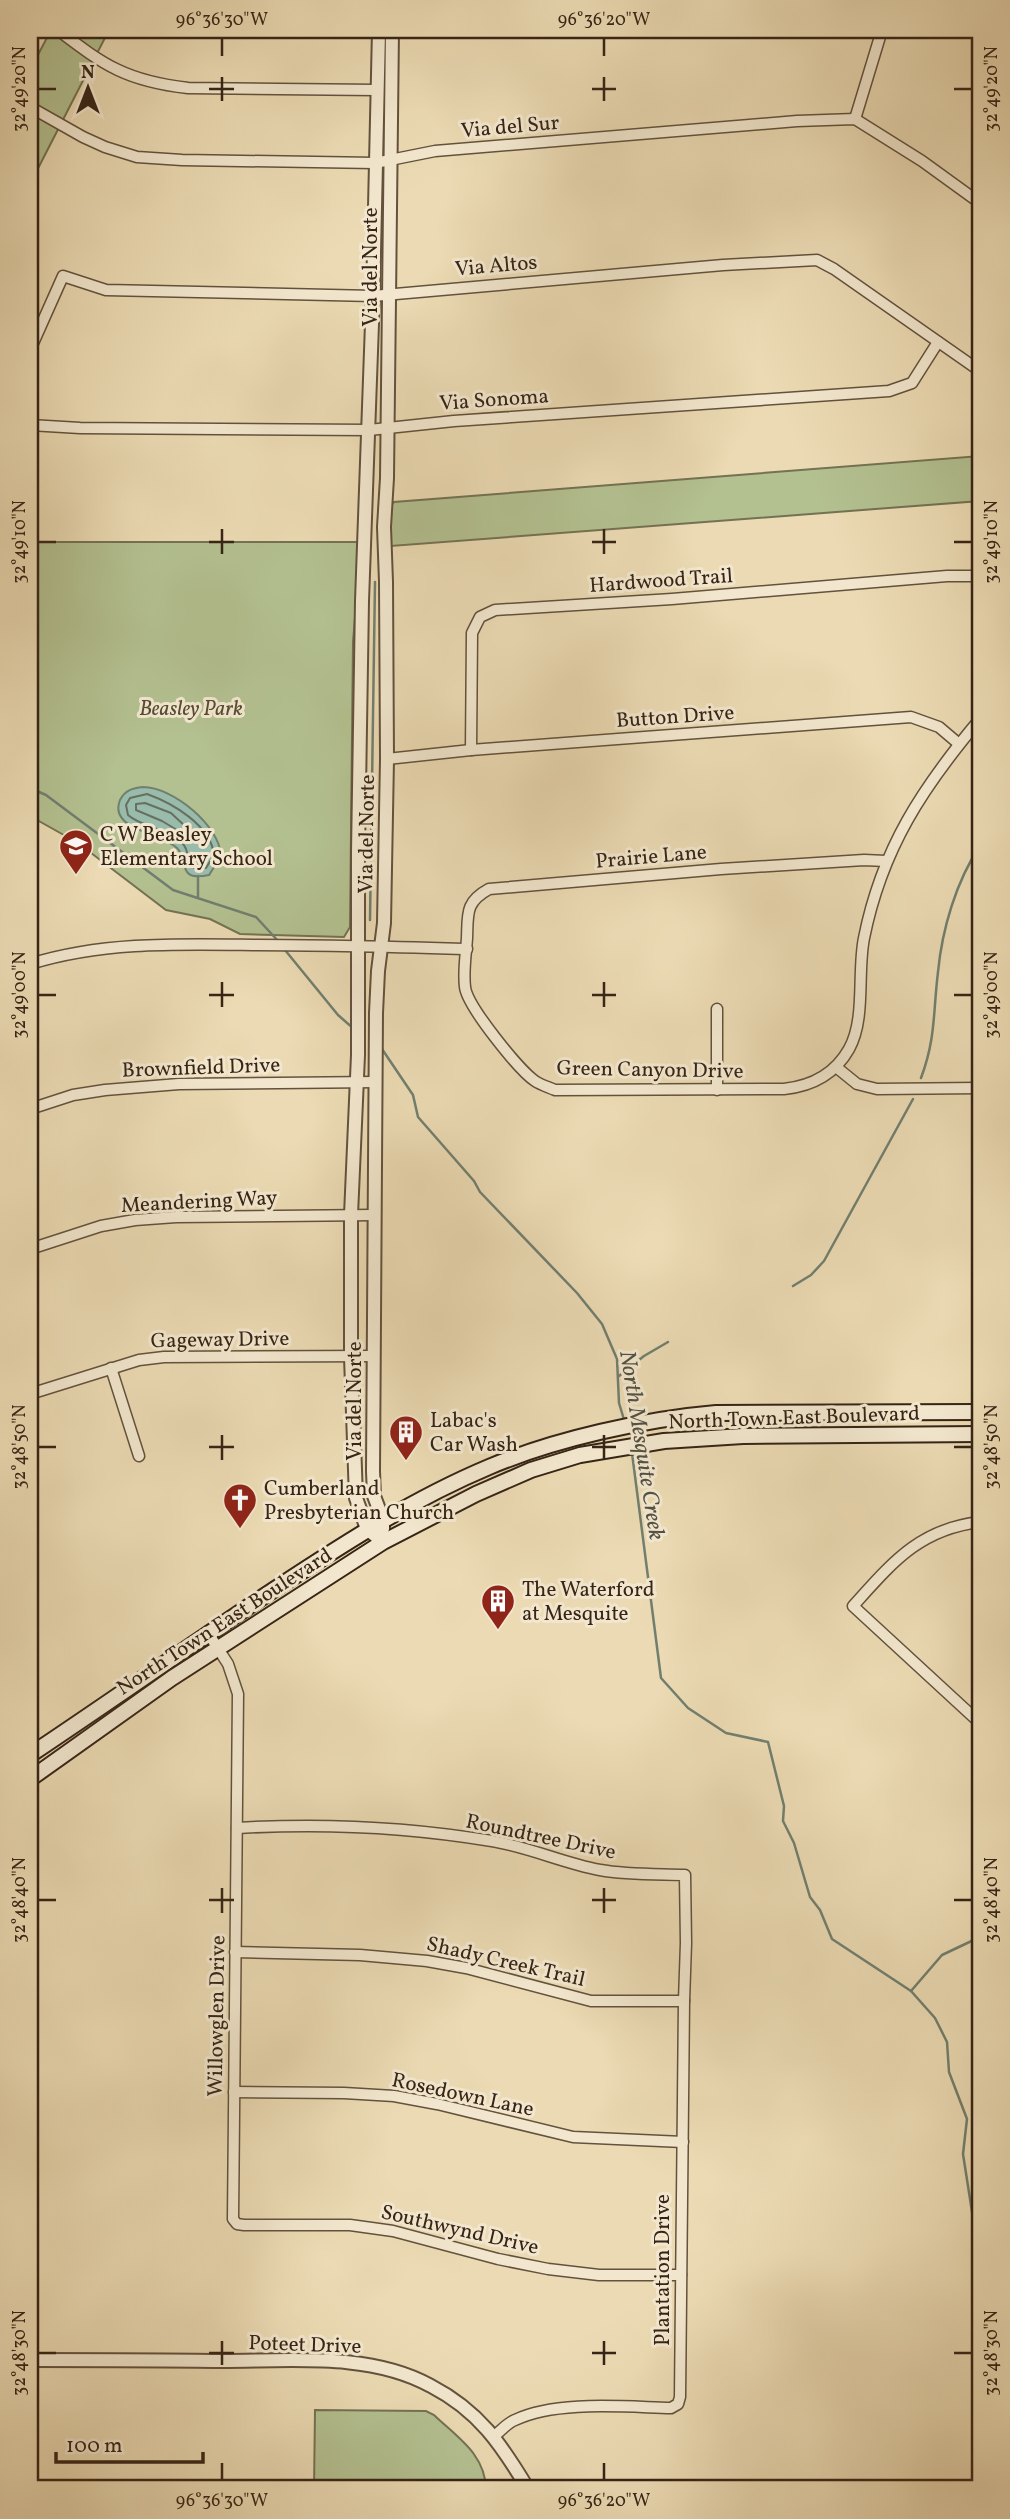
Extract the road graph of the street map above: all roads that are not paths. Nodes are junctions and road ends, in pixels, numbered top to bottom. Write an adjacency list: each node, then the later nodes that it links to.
1 (58, 30): 5 (street)
2 (379, 30): 5 (street, Via del Norte)
3 (392, 30): 8 (street, Via del Norte)
4 (882, 30): 7 (street)
5 (377, 90): 9 (street, Via del Norte)
6 (30, 107): 9 (street, Via del Sur)
7 (855, 120): 8 (street, Via del Sur); 10 (street)
8 (390, 160): 9 (street, Via del Sur); 11 (street, Via del Norte)
9 (375, 163): 12 (street, Via del Norte)
10 (980, 203)
11 (390, 294): 12 (street, Via Altos); 13 (street, Via Altos); 17 (street, Via del Norte)
12 (373, 296): 14 (street, Via Altos); 18 (street, Via del Norte)
13 (938, 342): 15 (street, Via Altos); 17 (street, Via Sonoma)
14 (30, 350)
15 (980, 371)
16 (30, 425): 18 (street, Via Sonoma)
17 (387, 428): 18 (street, Via Sonoma); 23 (street, Via del Norte)
18 (369, 430): 25 (street, Via del Norte)
19 (980, 576): 22 (street, Hardwood Trail)
20 (980, 719): 21 (street)
21 (959, 744): 22 (street, Button Drive); 24 (street)
22 (471, 750): 23 (street, Button Drive)
23 (387, 759): 26 (street, Via del Norte)
24 (886, 861): 27 (street, Prairie Lane); 30 (street)
25 (359, 947): 26 (street); 28 (street); 31 (street, Via del Norte)
26 (382, 947): 27 (street); 32 (street, Via del Norte)
27 (467, 949): 34 (street, Green Canyon Drive)
28 (30, 964)
29 (717, 1009): 34 (street)
30 (836, 1067): 33 (street); 34 (street, Green Canyon Drive)
31 (358, 1082): 32 (street, Brownfield Drive); 35 (street, Brownfield Drive); 36 (street, Via del Norte)
32 (376, 1082): 37 (street, Via del Norte)
33 (980, 1088)
34 (717, 1090)
35 (30, 1109)
36 (351, 1215): 37 (street, Meandering Way); 38 (street, Meandering Way); 40 (street, Via del Norte)
37 (374, 1215): 39 (street, Via del Norte)
38 (30, 1249)
39 (374, 1356): 40 (street, Gageway Drive); 48 (street, Via del Norte)
40 (351, 1357): 41 (street, Gageway Drive); 50 (street, Via del Norte)
41 (111, 1368): 42 (street, Gageway Drive); 46 (street)
42 (30, 1394)
43 (980, 1412): 45 (main road, North Town East Boulevard)
44 (980, 1434): 47 (main road, North Town East Boulevard)
45 (522, 1455): 47 (main road); 48 (main road, North Town East Boulevard)
46 (139, 1456)
47 (531, 1470): 51 (main road, North Town East Boulevard)
48 (383, 1520): 50 (main road, North Town East Boulevard); 51 (street, Via del Norte)
49 (980, 1522): 54 (street)
50 (367, 1529): 51 (street); 52 (main road, North Town East Boulevard)
51 (383, 1542): 53 (main road, North Town East Boulevard)
52 (208, 1633): 53 (street, Willowglen Drive); 55 (main road, North Town East Boulevard)
53 (219, 1648): 57 (main road, North Town East Boulevard); 59 (street, Willowglen Drive)
54 (980, 1723)
55 (47, 1744): 56 (main road, North Town East Boulevard); 57 (main road)
56 (30, 1755)
57 (58, 1759): 58 (main road, North Town East Boulevard)
58 (30, 1779)
59 (237, 1828): 60 (street, Roundtree Drive); 61 (street, Willowglen Drive)
60 (686, 1943): 62 (street, Plantation Drive)
61 (235, 1952): 62 (street, Shady Creek Trail); 63 (street, Willowglen Drive)
62 (684, 2001): 64 (street, Plantation Drive)
63 (234, 2092): 64 (street, Rosedown Lane); 65 (street, Willowglen Drive)
64 (683, 2142): 66 (street, Plantation Drive)
65 (233, 2220): 66 (street, Southwynd Drive)
66 (681, 2275): 68 (street, Plantation Drive)
67 (30, 2360): 68 (street, Poteet Drive)
68 (494, 2436): 69 (street, Poteet Drive)
69 (528, 2489)

